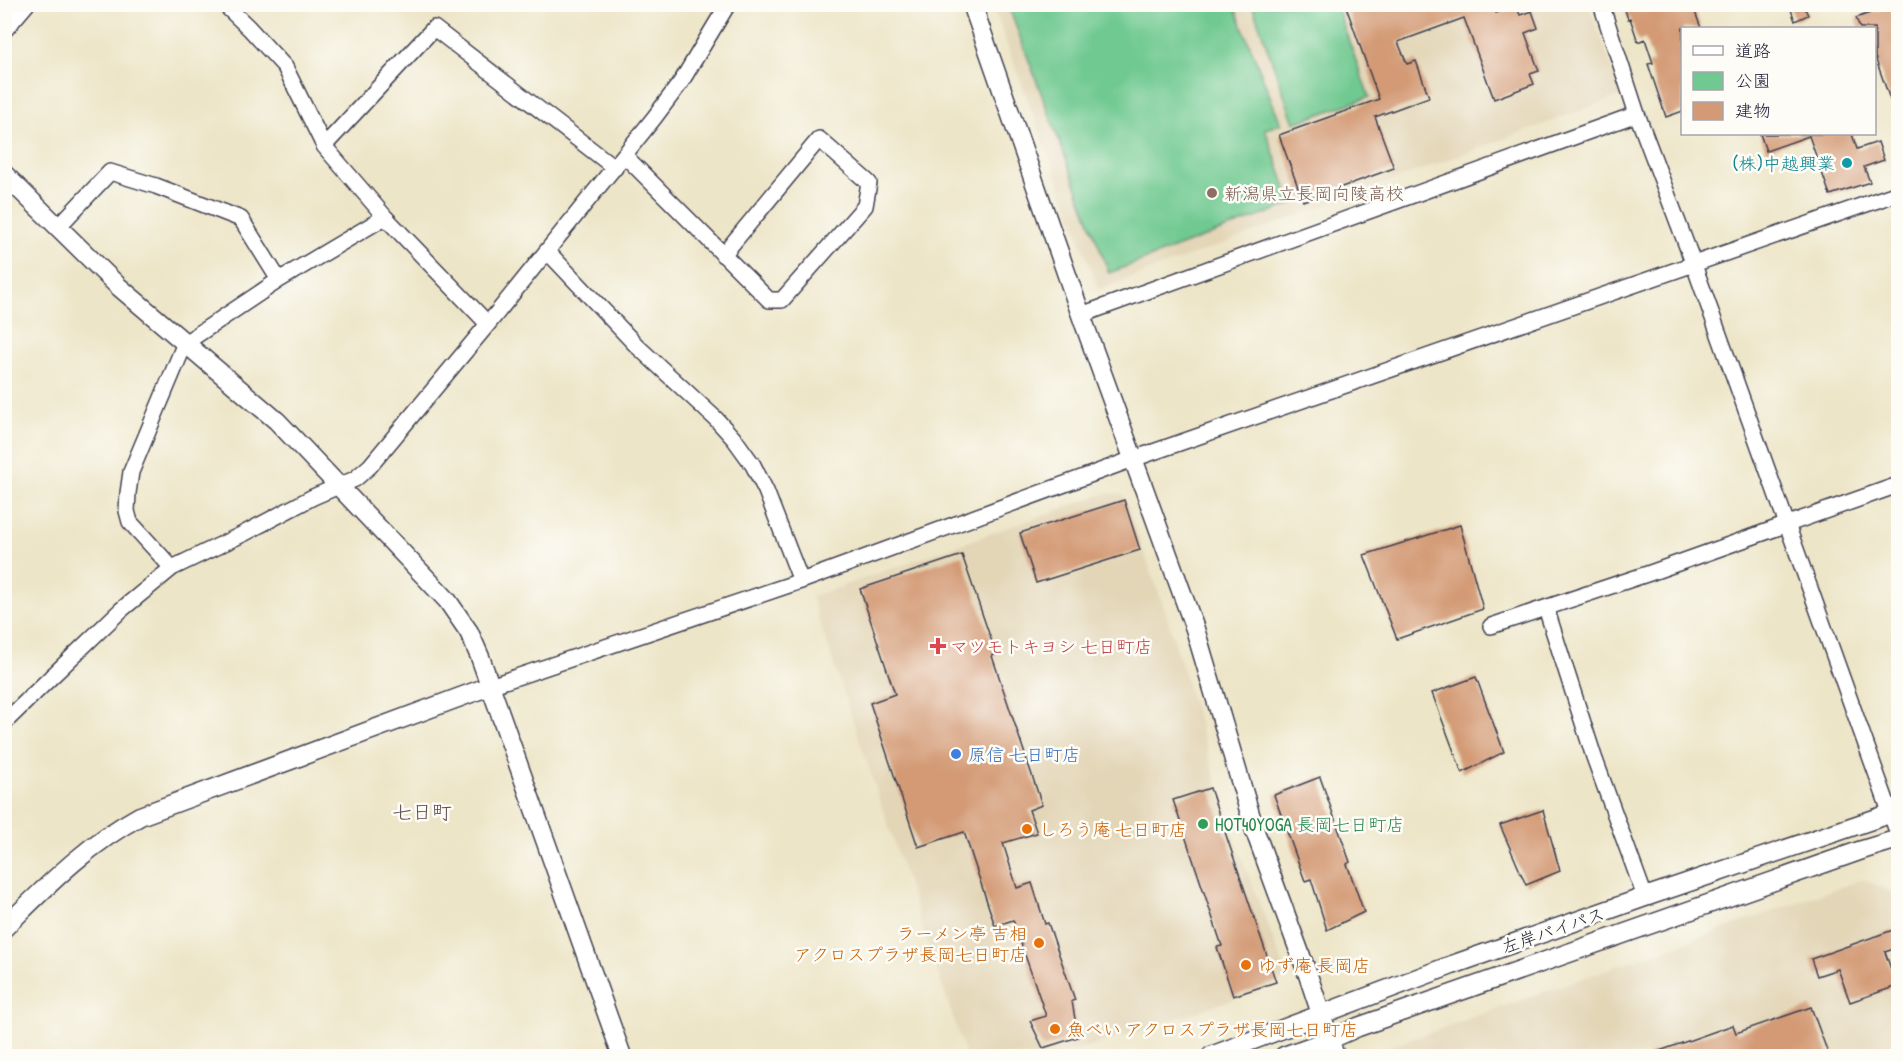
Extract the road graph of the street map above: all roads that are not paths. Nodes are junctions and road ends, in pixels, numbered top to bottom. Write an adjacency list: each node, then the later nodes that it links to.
1 (27, 4): 6 (street)
2 (224, 4): 8 (street)
3 (728, 4): 9 (street)
4 (972, 4): 18 (street)
5 (1601, 4): 7 (street)
6 (4, 31)
7 (1637, 114): 16 (street); 18 (street)
8 (324, 146): 9 (street); 12 (street)
9 (620, 162): 14 (street); 15 (street)
10 (4, 174): 13 (street)
11 (1899, 193): 16 (street)
12 (385, 217): 17 (street); 19 (street)
13 (57, 228): 17 (street); 20 (street)
14 (547, 251): 19 (street); 26 (street)
15 (723, 255): 15 (street)
16 (1694, 265): 21 (street); 24 (street)
17 (279, 280): 20 (street)
18 (1081, 315): 21 (street)
19 (488, 324): 23 (street)
20 (185, 343): 23 (street); 25 (street)
21 (1132, 459): 26 (street); 36 (street)
22 (1899, 485): 24 (street)
23 (341, 486): 25 (street); 29 (street)
24 (1786, 525): 27 (street); 31 (street)
25 (172, 568): 30 (street)
26 (801, 581): 29 (street)
27 (1546, 608): 28 (street); 34 (street)
28 (1491, 626)
29 (490, 686): 35 (street); 38 (street)
30 (4, 723)
31 (1895, 812): 32 (street); 34 (street, 左岸バイパス)
32 (1899, 834)
33 (1899, 839): 37 (street, 左岸バイパス)
34 (1646, 897): 36 (street, 左岸バイパス)
35 (4, 928)
36 (1321, 1016): 37 (street); 39 (street, 左岸バイパス)
37 (1332, 1048): 40 (street, 左岸バイパス)
38 (622, 1056)
39 (1211, 1056)
40 (1284, 1056)

